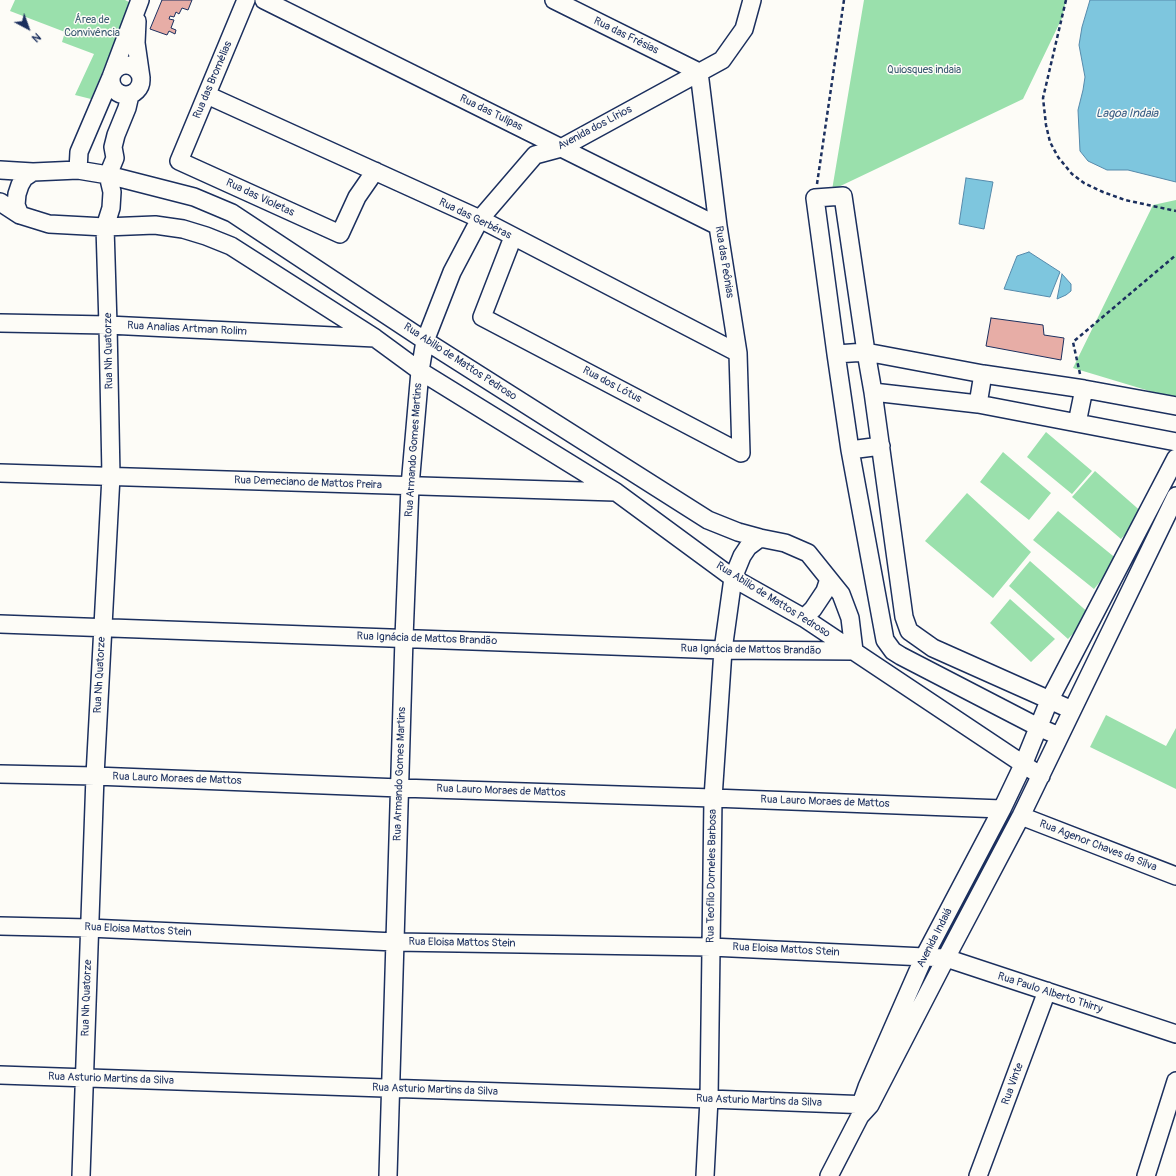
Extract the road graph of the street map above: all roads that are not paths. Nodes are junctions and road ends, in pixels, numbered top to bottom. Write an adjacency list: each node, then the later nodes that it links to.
1 (246, 0): 10 (street, Rua das Bromélias)
2 (264, 0): 13 (street, Rua das Tulipas)
3 (554, 0): 6 (street, Rua das Frésias)
4 (752, 0): 6 (street, Avenida dos Lírios)
5 (138, 3): 7 (street); 8 (street)
6 (699, 72): 13 (street, Avenida dos Lírios); 23 (street, Rua das Peônias)
7 (111, 77): 8 (street); 9 (street); 11 (street)
8 (141, 78): 9 (street)
9 (130, 95): 12 (street)
10 (207, 95): 14 (street, Rua das Bromélias); 17 (street, Rua das Gerbéras)
11 (85, 140): 12 (street); 16 (street)
12 (113, 146): 19 (street)
13 (561, 148): 22 (street, Avenida dos Lírios); 23 (street, Rua das Tulipas)
14 (179, 161): 17 (street, Rua das Violetas)
15 (0, 170): 18 (street, Rua Abilio de Mattos Pedroso)
16 (78, 170): 18 (street, Rua Abilio de Mattos Pedroso); 19 (street, Rua Abilio de Mattos Pedroso)
17 (375, 171): 22 (street, Rua das Gerbéras)
18 (33, 172): 21 (street)
19 (108, 175): 24 (street, Rua Nh Quatorze); 29 (street, Rua Abilio de Mattos Pedroso)
20 (0, 202): 21 (street, Rua Abilio de Mattos Pedroso)
21 (20, 216): 24 (street, Rua Abilio de Mattos Pedroso)
22 (477, 218): 25 (street, Rua das Gerbéras); 29 (street, Avenida dos Lírios)
23 (718, 226): 31 (street, Rua das Peônias)
24 (105, 227): 27 (street, Rua Nh Quatorze); 28 (street, Rua Abilio de Mattos Pedroso)
25 (513, 237): 31 (street, Rua das Gerbéras); 43 (street, Rua dos Lótus)
26 (0, 323): 27 (street, Rua Analias Artman Rolim)
27 (108, 324): 28 (street, Rua Analias Artman Rolim); 46 (street, Rua Nh Quatorze)
28 (375, 338): 33 (street, Rua Abilio de Mattos Pedroso)
29 (423, 339): 33 (street, Rua Armando Gomes Martins); 50 (street, Rua Abilio de Mattos Pedroso)
30 (866, 352): 32 (street); 32 (street); 34 (street); 36 (street)
31 (738, 353): 43 (street, Rua das Peônias)
32 (836, 354): 42 (street)
33 (420, 371): 47 (street, Rua Armando Gomes Martins); 48 (street, Rua Abilio de Mattos Pedroso)
34 (983, 374): 35 (street); 37 (street)
35 (1084, 389): 38 (street); 39 (street)
36 (873, 392): 37 (street); 41 (street)
37 (978, 404): 39 (street)
38 (1176, 406)
39 (1077, 423): 40 (street)
40 (1176, 442)
41 (881, 446): 42 (street); 56 (street)
42 (850, 450): 60 (street)
43 (741, 453)
44 (1176, 458): 61 (street, Avenida Indaiá)
45 (0, 473): 46 (street, Rua Demeciano de Mattos Preira)
46 (110, 476): 47 (street, Rua Demeciano de Mattos Preira); 55 (street, Rua Nh Quatorze)
47 (410, 486): 48 (street, Rua Demeciano de Mattos Preira); 57 (street, Rua Armando Gomes Martins)
48 (616, 492): 51 (street, Rua Abilio de Mattos Pedroso)
49 (1176, 496): 62 (street, Avenida Indaiá)
50 (760, 538): 51 (street, Rua Teofilo Dorneles Barbosa); 52 (street, Rua Abilio de Mattos Pedroso)
51 (733, 578): 53 (street, Rua Abilio de Mattos Pedroso); 58 (street, Rua Teofilo Dorneles Barbosa)
52 (829, 579): 53 (street); 59 (street, Rua Abilio de Mattos Pedroso)
53 (804, 618): 59 (street, Rua Abilio de Mattos Pedroso)
54 (0, 624): 55 (street, Rua Ignácia de Mattos Brandão)
55 (102, 627): 57 (street, Rua Ignácia de Mattos Brandão); 67 (street, Rua Nh Quatorze)
56 (909, 631): 60 (street); 61 (street)
57 (404, 638): 58 (street, Rua Ignácia de Mattos Brandão); 69 (street, Rua Armando Gomes Martins)
58 (723, 650): 59 (street, Rua Ignácia de Mattos Brandão); 70 (street, Rua Teofilo Dorneles Barbosa)
59 (854, 651): 65 (street, Rua Abilio de Mattos Pedroso)
60 (901, 656): 63 (street)
61 (1049, 700): 62 (street); 63 (street, Avenida Indaiá)
62 (1072, 710): 64 (street, Avenida Indaiá)
63 (1038, 727): 64 (street); 65 (street, Avenida Indaiá)
64 (1059, 736): 68 (street, Avenida Indaiá)
65 (1023, 765): 68 (street, Rua Abilio de Mattos Pedroso); 71 (street, Avenida Indaiá)
66 (0, 774): 67 (street, Rua Lauro Moraes de Mattos)
67 (95, 776): 69 (street, Rua Lauro Moraes de Mattos); 75 (street, Rua Nh Quatorze)
68 (1041, 776): 72 (street, Avenida Indaiá)
69 (400, 788): 70 (street, Rua Lauro Moraes de Mattos); 76 (street, Rua Armando Gomes Martins)
70 (713, 798): 71 (street, Rua Lauro Moraes de Mattos); 77 (street, Rua Teofilo Dorneles Barbosa)
71 (1002, 810): 78 (street, Avenida Indaiá)
72 (1021, 816): 73 (street, Rua Agenor Chaves da Silva); 79 (street, Avenida Indaiá)
73 (1176, 876)
74 (0, 926): 75 (street, Rua Eloisa Mattos Stein)
75 (89, 928): 76 (street, Rua Eloisa Mattos Stein); 83 (street, Rua Nh Quatorze)
76 (395, 942): 77 (street, Rua Eloisa Mattos Stein); 85 (street, Rua Armando Gomes Martins)
77 (711, 947): 78 (street, Rua Eloisa Mattos Stein); 86 (street, Rua Teofilo Dorneles Barbosa)
78 (924, 958): 79 (street, Rua Paulo Alberto Thirry); 87 (street, Avenida Indaiá)
79 (946, 958): 80 (street, Rua Paulo Alberto Thirry); 87 (street, Avenida Indaiá)
80 (1047, 991): 81 (street, Rua Paulo Alberto Thirry); 92 (street, Rua Vinte)
81 (1176, 1034)
82 (0, 1075): 83 (street, Rua Asturio Martins da Silva)
83 (85, 1078): 85 (street, Rua Asturio Martins da Silva); 88 (street, Rua Nh Quatorze)
84 (1176, 1081): 93 (street)
85 (390, 1089): 86 (street, Rua Asturio Martins da Silva); 89 (street, Rua Armando Gomes Martins)
86 (709, 1099): 87 (street, Rua Asturio Martins da Silva); 90 (street, Rua Teofilo Dorneles Barbosa)
87 (864, 1109): 91 (street, Avenida Indaiá)
88 (81, 1176)
89 (388, 1176)
90 (705, 1176)
91 (829, 1176)
92 (978, 1176)
93 (1146, 1176)

